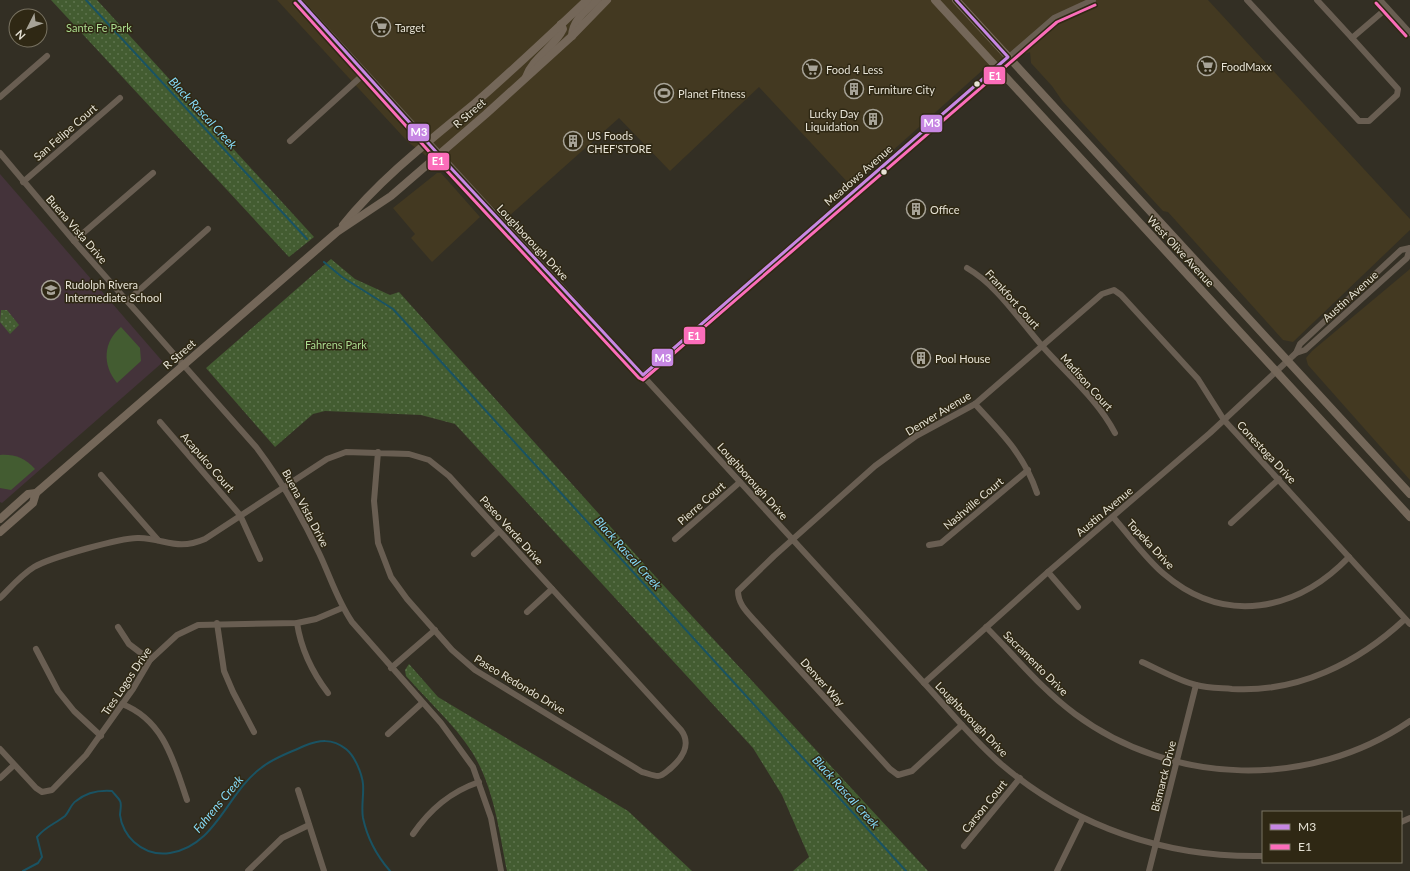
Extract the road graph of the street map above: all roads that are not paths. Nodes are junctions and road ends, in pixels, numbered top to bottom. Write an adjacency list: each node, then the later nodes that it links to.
1 (299, 0): 20 (street, Loughborough Drive)
2 (587, 0): 13 (main road, R Street)
3 (597, 0): 15 (main road)
4 (607, 0): 15 (main road, R Street)
5 (935, 0): 19 (main road, West Olive Avenue)
6 (956, 0): 18 (main road, West Olive Avenue)
7 (1093, 0): 11 (street, Meadows Avenue)
8 (1247, 0): 16 (street)
9 (1317, 0): 16 (street)
10 (1380, 0): 12 (street)
11 (1083, 2): 18 (street, Meadows Avenue)
12 (1387, 8): 14 (street); 16 (street)
13 (561, 24): 21 (main road); 25 (main road, R Street)
14 (1410, 33)
15 (572, 36): 21 (main road, R Street)
16 (1352, 38)
17 (47, 56): 22 (street)
18 (1008, 57): 19 (street, Meadows Avenue); 42 (main road, West Olive Avenue)
19 (997, 67): 44 (main road, West Olive Avenue); 45 (street, Meadows Avenue)
20 (365, 73): 24 (street); 25 (street, Loughborough Drive)
21 (525, 78): 27 (main road, R Street)
22 (0, 97)
23 (120, 98): 29 (street, San Felipe Court)
24 (290, 141)
25 (428, 143): 27 (street, Loughborough Drive); 31 (main road, R Street)
26 (0, 153): 29 (street, Buena Vista Drive)
27 (438, 154): 31 (main road, R Street); 45 (street, Loughborough Drive)
28 (153, 172): 32 (street)
29 (23, 182): 32 (street, Buena Vista Drive)
30 (208, 229): 38 (street)
31 (337, 232): 43 (main road, R Street)
32 (74, 241): 38 (street, Buena Vista Drive)
33 (1384, 266): 36 (street, Austin Avenue); 37 (street); 37 (street, Austin Avenue)
34 (967, 268): 40 (street, Frankfort Court)
35 (1114, 290): 40 (street, Denver Avenue); 47 (street, Conestoga Drive)
36 (1356, 293): 39 (street); 41 (street, Austin Avenue)
37 (1363, 298): 39 (street, Austin Avenue)
38 (127, 301): 43 (street, Buena Vista Drive)
39 (1332, 326): 41 (street, Austin Avenue)
40 (1042, 346): 46 (street, Denver Avenue); 49 (street, Madison Court)
41 (1296, 353): 42 (street, Austin Avenue)
42 (1288, 360): 44 (street, Austin Avenue); 58 (main road, West Olive Avenue)
43 (183, 365): 55 (street, Buena Vista Drive); 56 (main road, R Street)
44 (1276, 371): 47 (street, Austin Avenue); 61 (main road, West Olive Avenue)
45 (643, 375): 54 (street, Loughborough Drive)
46 (974, 404): 51 (street); 68 (street, Denver Avenue)
47 (1224, 420): 53 (street, Conestoga Drive); 60 (street, Austin Avenue)
48 (160, 422): 59 (street, Acapulco Court)
49 (1115, 433)
50 (378, 452): 55 (street, Paseo Verde Drive); 64 (street, Paseo Verde Drive); 85 (street, Paseo Redondo Drive)
51 (1028, 470): 57 (street); 69 (street, Nashville Court)
52 (101, 475): 67 (street)
53 (1279, 479): 63 (street); 71 (street, Conestoga Drive)
54 (740, 482): 66 (street, Pierre Court); 68 (street, Loughborough Drive)
55 (285, 486): 59 (street, Paseo Verde Drive); 77 (street, Buena Vista Drive)
56 (36, 493): 62 (main road, R Street); 65 (main road, R Street)
57 (1037, 493)
58 (1410, 494)
59 (240, 515): 67 (street, Paseo Verde Drive); 72 (street, Acapulco Court)
60 (1112, 517): 71 (street, Topeka Drive); 73 (street, Austin Avenue)
61 (1410, 517)
62 (0, 519)
63 (1231, 523)
64 (499, 531): 70 (street); 74 (street, Paseo Verde Drive)
65 (0, 532)
66 (675, 539)
67 (158, 540): 75 (street, Paseo Verde Drive)
68 (793, 540): 90 (street, Loughborough Drive); 96 (street, Denver Way)
69 (929, 545)
70 (474, 554)
71 (1349, 557): 79 (street, Conestoga Drive)
72 (260, 559)
73 (1048, 572): 76 (street); 83 (street, Austin Avenue)
74 (552, 589): 78 (street); 97 (street, Paseo Verde Drive)
75 (0, 598)
76 (1078, 607)
77 (342, 608): 81 (street, Tres Logos Drive); 89 (street, Buena Vista Drive)
78 (527, 612)
79 (1405, 619): 82 (street, Conestoga Drive); 91 (street)
80 (217, 623): 81 (street, Tres Logos Drive); 87 (street, Tres Logos Drive); 98 (street)
81 (298, 623): 92 (street)
82 (1410, 624)
83 (986, 626): 90 (street, Austin Avenue); 102 (street, Sacramento Drive)
84 (118, 627): 87 (street)
85 (435, 630): 89 (street); 97 (street, Paseo Redondo Drive)
86 (36, 649): 100 (street)
87 (150, 660): 94 (street, Tres Logos Drive)
88 (1142, 662): 91 (street)
89 (391, 668): 93 (street, Buena Vista Drive)
90 (924, 683): 96 (street, Loughborough Drive)
91 (1196, 685): 102 (street, Bismarck Drive)
92 (328, 693)
93 (422, 703): 99 (street); 106 (street, Buena Vista Drive)
94 (122, 704): 100 (street, Tres Logos Drive); 108 (street)
95 (1410, 721): 102 (street, Sacramento Drive)
96 (962, 725): 105 (street, Loughborough Drive)
97 (682, 730)
98 (254, 732)
99 (388, 734)
100 (101, 736): 103 (street, Tres Logos Drive)
101 (0, 749): 103 (street)
102 (1177, 762): 112 (street, Bismarck Drive)
103 (14, 765): 104 (street)
104 (0, 778)
105 (1020, 778): 109 (street, Loughborough Drive); 113 (street, Carson Court)
106 (479, 782): 111 (street); 117 (street, Buena Vista Drive)
107 (298, 790): 110 (street)
108 (187, 800)
109 (1083, 818): 112 (street, Loughborough Drive); 118 (street)
110 (309, 825): 115 (street); 116 (street)
111 (414, 834)
112 (1157, 845): 114 (street, Loughborough Drive); 119 (street, Bismarck Drive)
113 (964, 846)
114 (1262, 856)
115 (248, 871)
116 (324, 871)
117 (501, 871)
118 (1057, 871)
119 (1149, 871)

